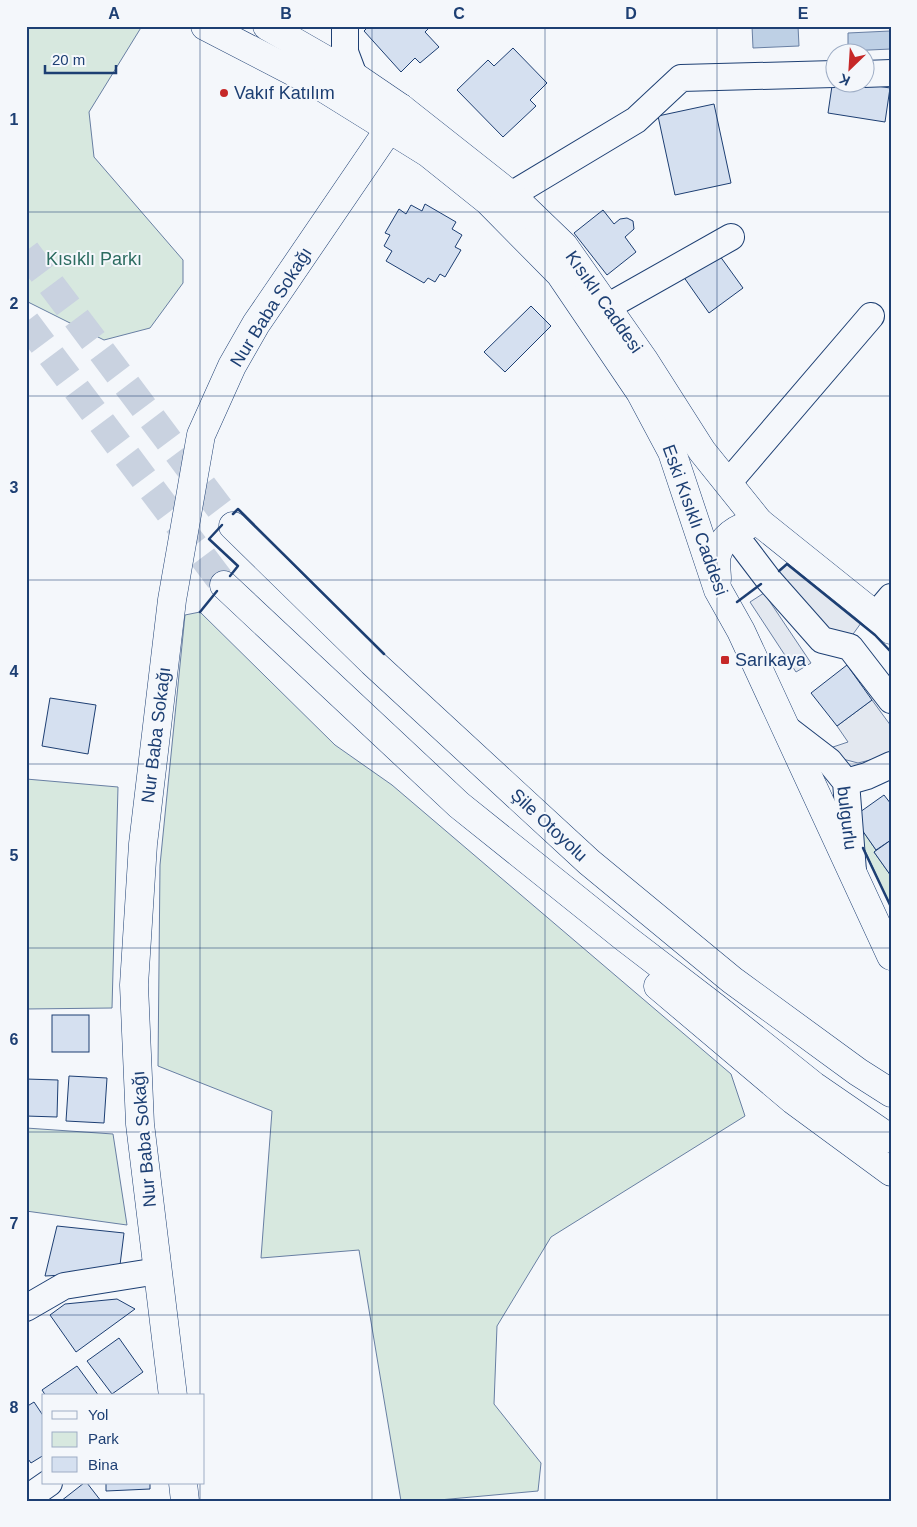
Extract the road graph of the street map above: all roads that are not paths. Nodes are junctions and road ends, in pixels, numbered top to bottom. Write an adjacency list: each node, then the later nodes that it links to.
1 (204, 26): 8 (main road, Kısıklı Caddesi)
2 (267, 26): 7 (main road, Kısıklı Caddesi)
3 (345, 26): 7 (street)
4 (891, 73): 6 (street)
5 (824, 74): 9 (street)
6 (874, 74)
7 (354, 76): 8 (main road, Kısıklı Caddesi)
8 (395, 119): 9 (main road, Kısıklı Caddesi); 18 (main road, Eski Kısıklı Caddesi); 30 (main road, Nur Baba Sokağı)
9 (511, 194): 11 (main road, Kısıklı Caddesi)
10 (731, 237): 11 (street)
11 (607, 307): 13 (main road, Kısıklı Caddesi)
12 (871, 316): 13 (street)
13 (728, 483): 14 (main road, Kısıklı Caddesi)
14 (759, 522): 16 (main road); 19 (main road, Kısıklı Caddesi)
15 (233, 526): 27 (main road, Şile Otoyolu)
16 (733, 533): 18 (main road); 20 (street)
17 (224, 585): 24 (main road)
18 (717, 586): 21 (main road, Eski Kısıklı Caddesi)
19 (886, 614)
20 (891, 700)
21 (786, 728): 23 (street, bulgurlu); 25 (main road, Eski Kısıklı Caddesi)
22 (891, 765): 23 (street)
23 (846, 782): 25 (street, bulgurlu)
24 (459, 805): 28 (main road); 29 (main road)
25 (853, 874): 26 (main road, Eski Kısıklı Caddesi)
26 (891, 956)
27 (891, 1093)
28 (891, 1139)
29 (891, 1172)
30 (158, 1272): 31 (street); 32 (main road, Nur Baba Sokağı)
31 (26, 1308)
32 (172, 1394)
33 (48, 1484): 35 (street)
34 (183, 1484): 36 (main road)
35 (26, 1499)
36 (185, 1501)

